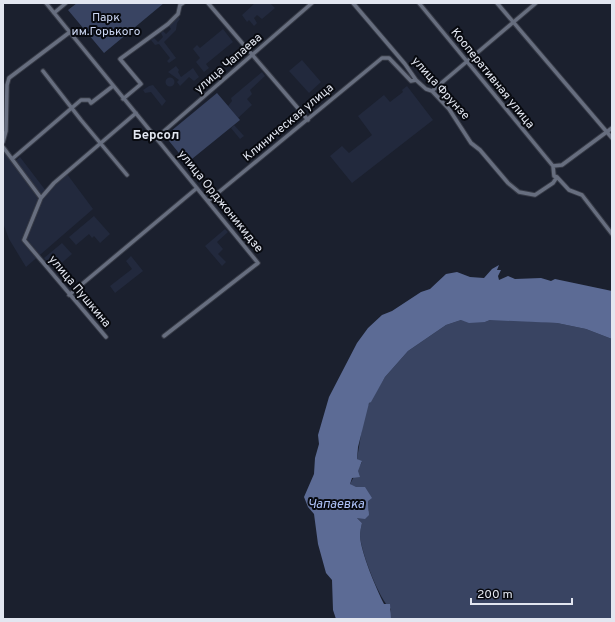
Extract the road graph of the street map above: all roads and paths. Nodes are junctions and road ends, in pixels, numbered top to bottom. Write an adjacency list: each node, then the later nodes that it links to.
1 (46, 3): 10 (street, улица Орджоникидзе)
2 (66, 3): 10 (street)
3 (183, 3): 19 (street)
4 (208, 3): 13 (street)
5 (312, 3): 13 (street, улица Чапаева)
6 (353, 3): 16 (street, улица Фрунзе)
7 (419, 3): 14 (street, Кооперативная улица)
8 (497, 3): 11 (street)
9 (536, 3): 11 (street)
10 (54, 13): 12 (street, улица Орджоникидзе)
11 (513, 22): 14 (street); 24 (street)
12 (70, 32): 17 (street, улица Орджоникидзе); 27 (street)
13 (252, 54): 22 (street); 25 (street, улица Чапаева)
14 (466, 62): 18 (street); 31 (street, Кооперативная улица)
15 (43, 71): 20 (street)
16 (416, 80): 18 (street, улица Фрунзе); 22 (street, Клиническая улица)
17 (113, 86): 19 (street, улица Орджоникидзе); 20 (street)
18 (432, 91): 33 (street, улица Фрунзе)
19 (124, 99): 21 (street, улица Орджоникидзе)
20 (72, 108): 28 (street); 30 (street)
21 (136, 113): 25 (street, улица Орджоникидзе); 28 (street)
22 (308, 120): 36 (street, Клиническая улица)
23 (612, 128): 24 (street)
24 (607, 132): 26 (street); 31 (street)
25 (156, 138): 34 (street, улица Орджоникидзе)
26 (612, 138)
27 (3, 142)
28 (100, 143): 32 (street); 35 (street)
29 (3, 147): 30 (street)
30 (12, 159): 35 (street)
31 (552, 166): 33 (street, Кооперативная улица)
32 (127, 175)
33 (557, 177): 37 (street)
34 (197, 188): 36 (street, улица Орджоникидзе); 38 (street)
35 (41, 198): 38 (street, улица Пушкина)
36 (208, 201): 39 (street, улица Орджоникидзе)
37 (612, 234)
38 (69, 295): 40 (street, улица Пушкина)
39 (164, 336)
40 (106, 338)

